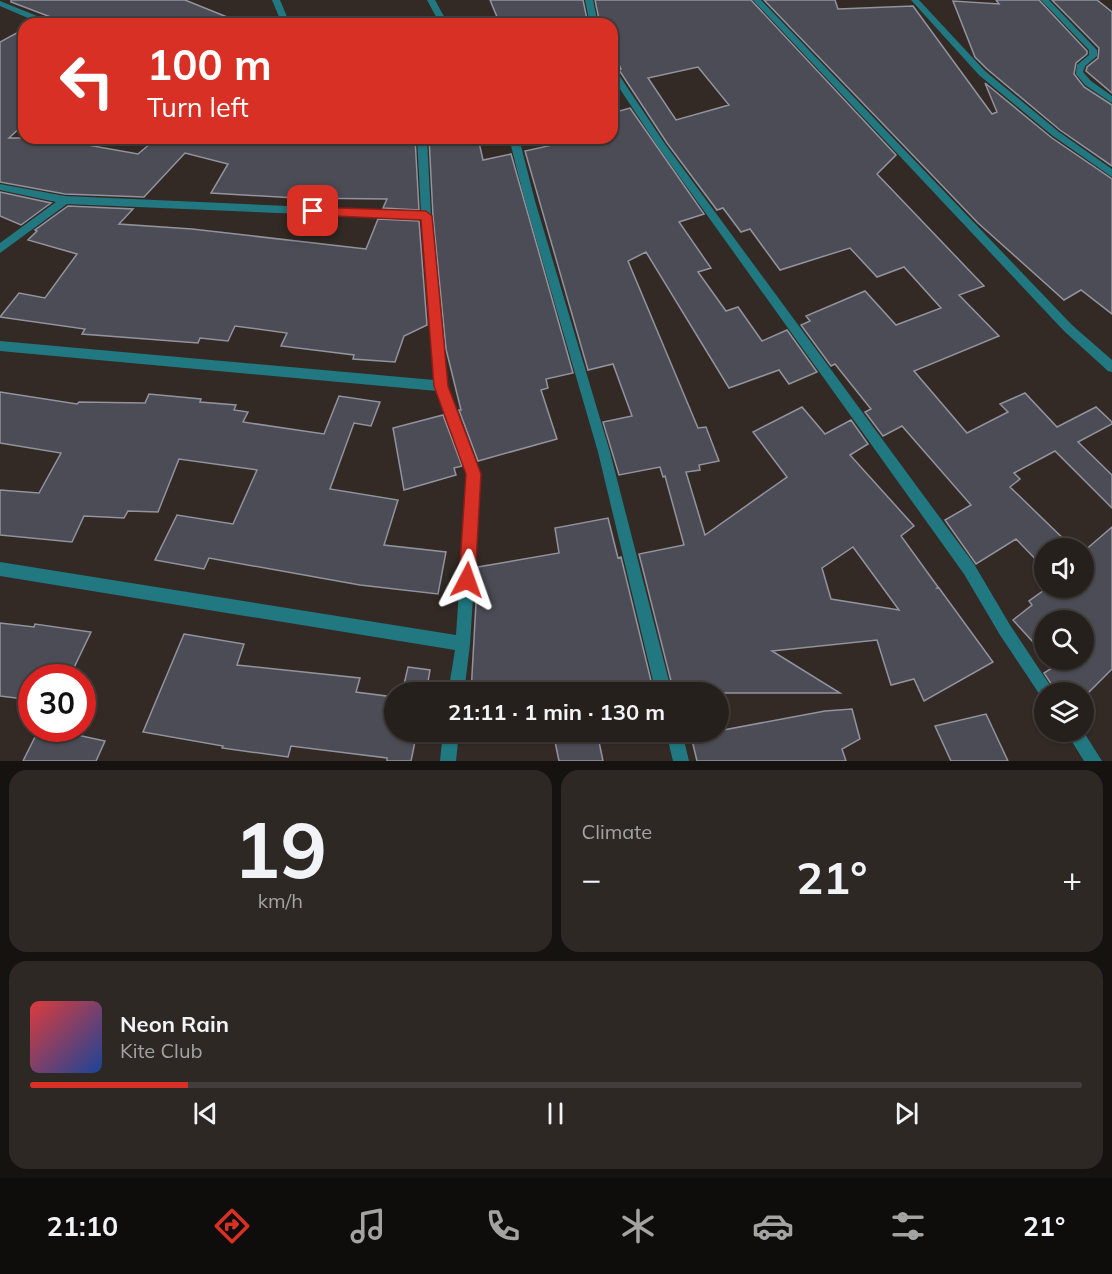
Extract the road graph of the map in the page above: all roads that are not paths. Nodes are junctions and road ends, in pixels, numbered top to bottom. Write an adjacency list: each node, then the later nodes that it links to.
1 (276, 0): 9 (street)
2 (431, 0): 10 (street)
3 (589, 0): 11 (street)
4 (757, 0): 22 (street)
5 (915, 0): 16 (street)
6 (1046, 0): 13 (street)
7 (0, 3): 8 (street)
8 (35, 18)
9 (284, 18)
10 (441, 18)
11 (593, 18)
12 (618, 80): 28 (street)
13 (1112, 100)
14 (422, 144): 19 (street)
15 (516, 144): 27 (street)
16 (1112, 174)
17 (0, 187): 18 (street)
18 (65, 200): 19 (street); 20 (street)
19 (426, 216): 23 (street)
20 (0, 249)
21 (0, 346): 23 (street)
22 (1112, 367)
23 (441, 386): 25 (street)
24 (0, 569): 25 (street)
25 (463, 644): 26 (street)
26 (458, 682)
27 (661, 682)
28 (1040, 682)
29 (450, 742): 32 (street)
30 (676, 742): 33 (street)
31 (1081, 742): 34 (street)
32 (448, 761)
33 (681, 761)
34 (1094, 761)

